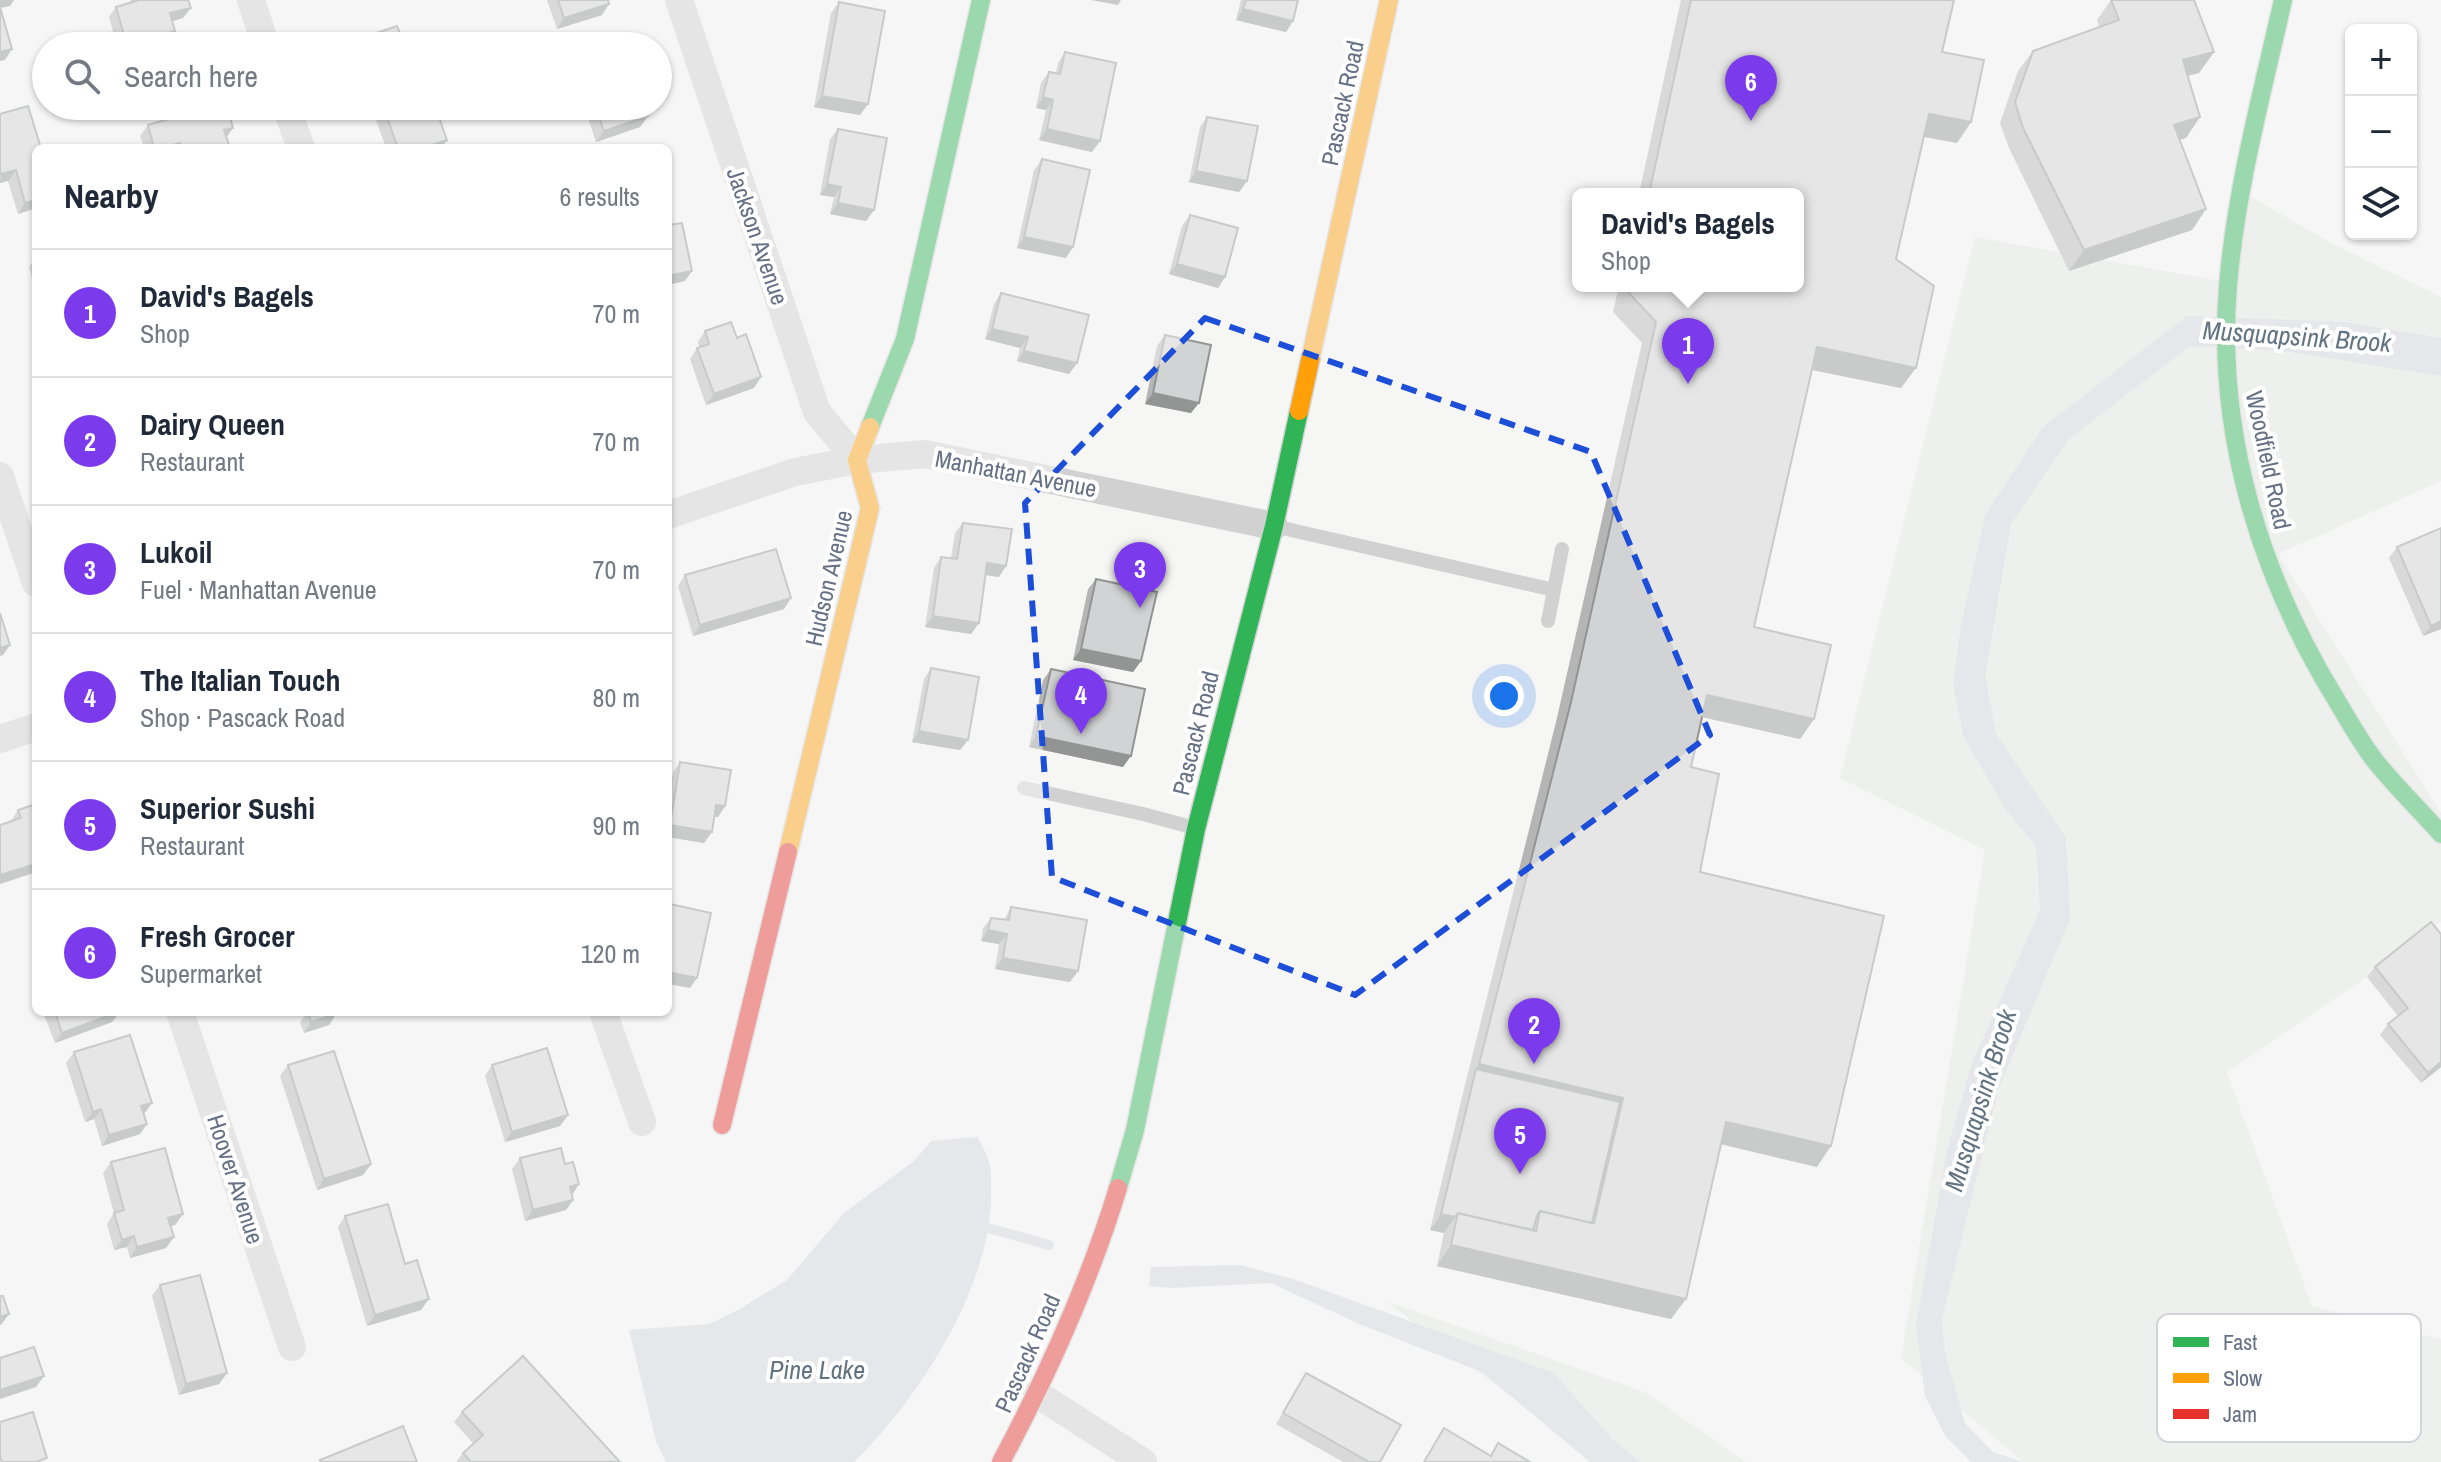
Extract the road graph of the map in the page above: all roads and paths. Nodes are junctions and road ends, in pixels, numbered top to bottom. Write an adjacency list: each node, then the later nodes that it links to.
1 (251, 0): 6 (street)
2 (679, 0): 9 (street, Jackson Avenue)
3 (981, 0): 9 (street)
4 (1389, 0): 12 (street, Pascack Road)
5 (2283, 0): 21 (street, Woodfield Road)
6 (261, 32)
7 (291, 120): 8 (street)
8 (300, 144)
9 (857, 460): 11 (street, Manhattan Avenue); 12 (street, Manhattan Avenue); 25 (street, Hudson Avenue)
10 (0, 476): 14 (street)
11 (672, 514)
12 (1274, 526): 15 (lane); 20 (street, Pascack Road)
13 (1562, 549): 15 (lane)
14 (32, 571)
15 (1554, 590): 16 (lane)
16 (1548, 621)
17 (32, 728): 18 (street)
18 (0, 739)
19 (1024, 788): 20 (lane)
20 (1196, 829): 27 (street, Pascack Road)
21 (2441, 834)
22 (181, 1016): 26 (street, Hoover Avenue)
23 (604, 1016): 24 (street)
24 (642, 1122)
25 (722, 1125)
26 (292, 1347)
27 (1037, 1394): 28 (street, Pascack Road); 29 (street)
28 (1001, 1462)
29 (1143, 1462)

